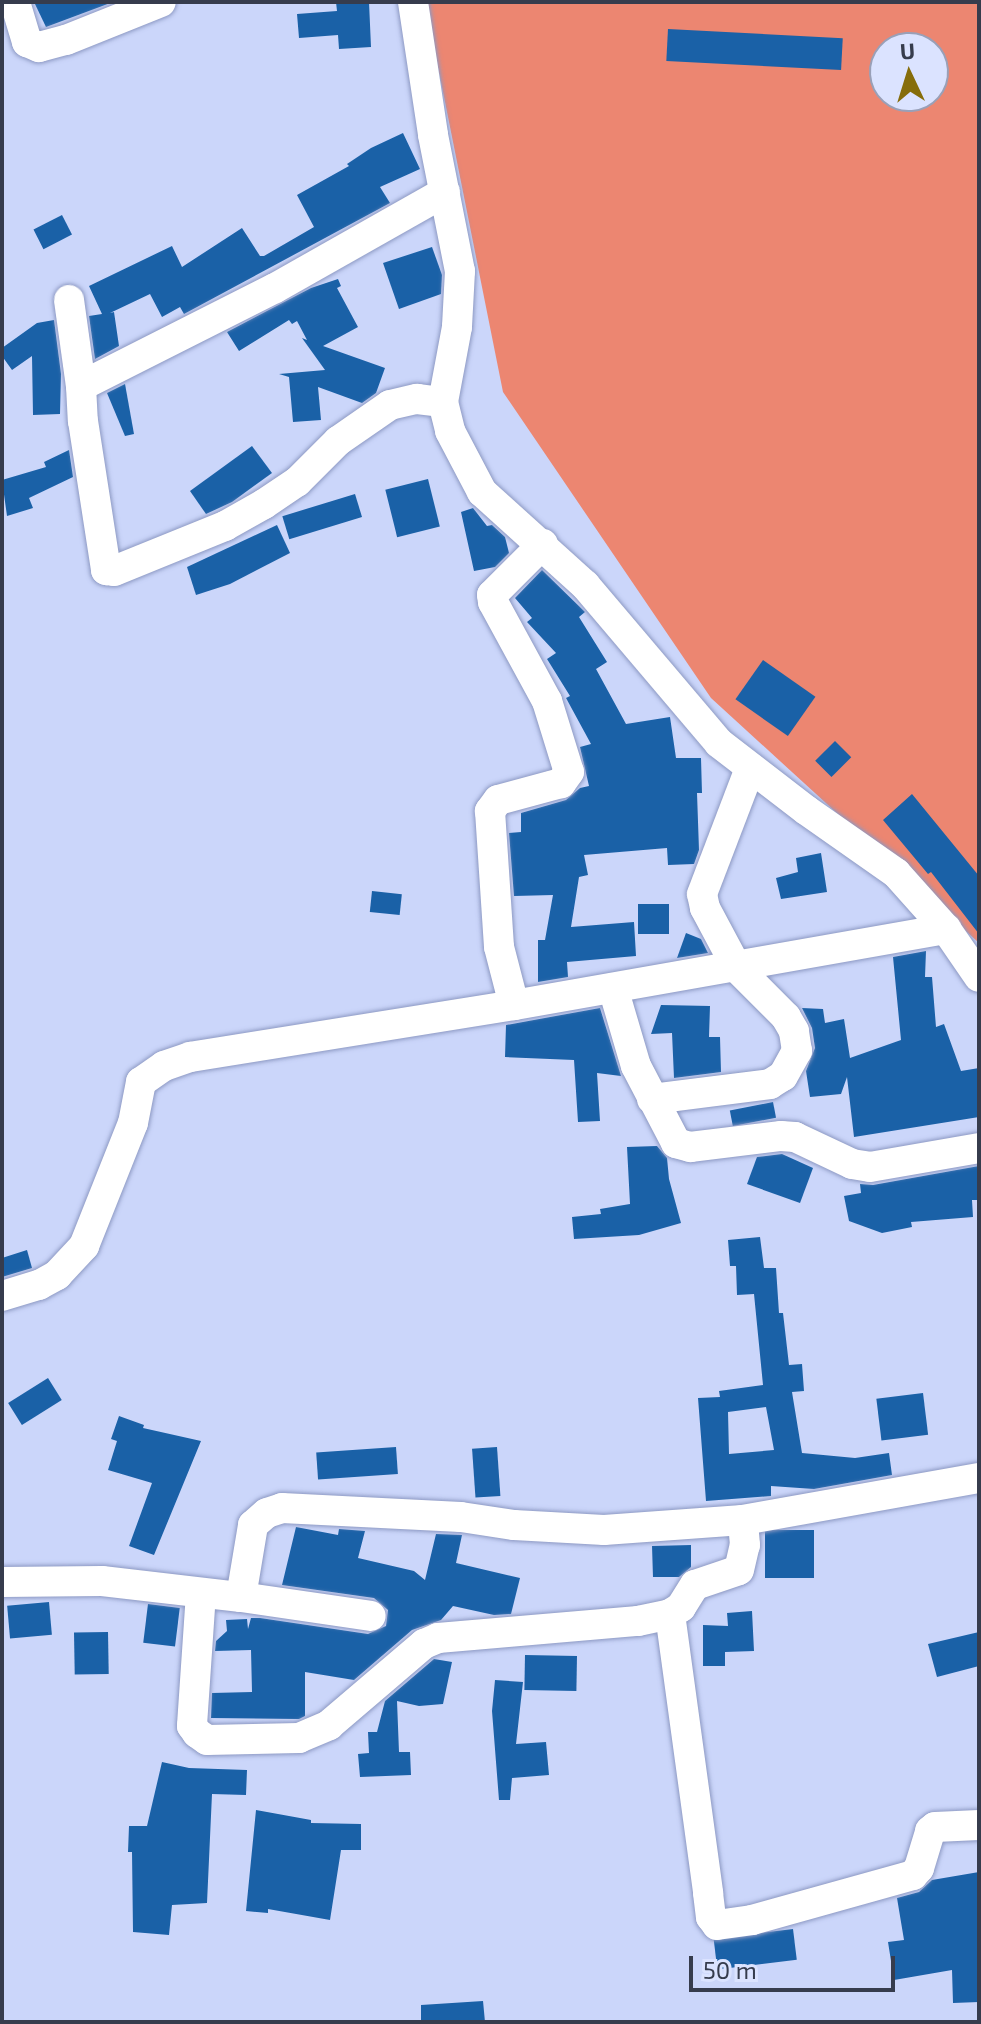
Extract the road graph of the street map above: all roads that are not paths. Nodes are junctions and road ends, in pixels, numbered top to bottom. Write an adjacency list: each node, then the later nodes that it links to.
1 (15, 2): 2 (street)
2 (161, 2)
3 (413, 2): 4 (street)
4 (445, 192): 6 (street); 7 (street)
5 (69, 300): 6 (street)
6 (81, 386): 7 (street)
7 (443, 402): 8 (street)
8 (543, 544): 9 (street); 14 (street)
9 (750, 768): 10 (street); 11 (street)
10 (946, 929): 11 (street); 12 (street)
11 (737, 968): 13 (street); 15 (street)
12 (979, 977)
13 (613, 988): 14 (street); 15 (street)
14 (514, 1005): 17 (street)
15 (652, 1099): 16 (street)
16 (979, 1148)
17 (2, 1296)
18 (979, 1478): 19 (street)
19 (743, 1520): 22 (street); 23 (street)
20 (2, 1582): 21 (street)
21 (201, 1593): 22 (street); 23 (street)
22 (241, 1597): 24 (street)
23 (670, 1614): 25 (street)
24 (371, 1616)
25 (979, 1825)

